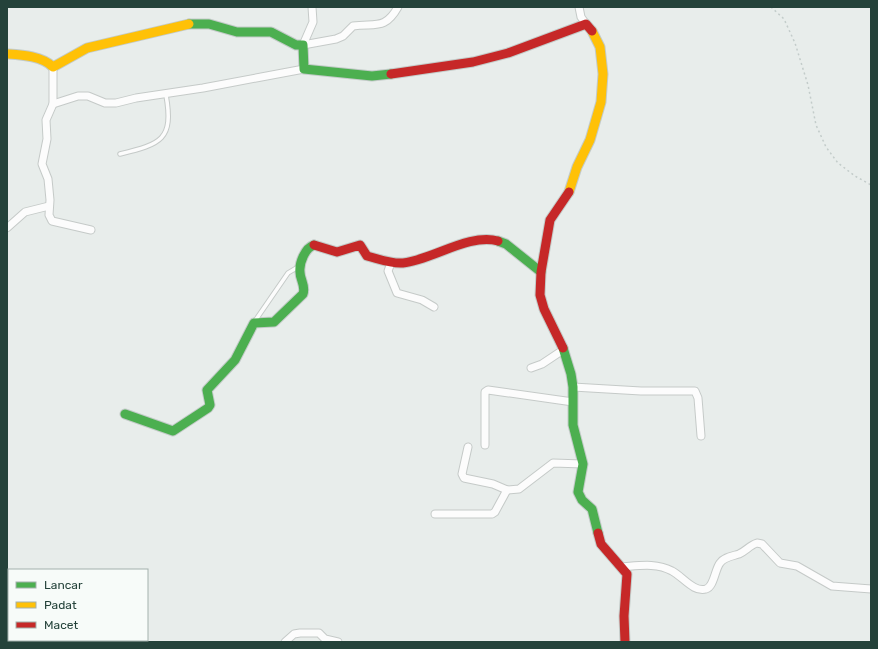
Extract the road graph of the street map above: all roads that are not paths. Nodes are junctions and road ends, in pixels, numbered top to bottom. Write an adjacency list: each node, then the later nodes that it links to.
1 (312, 7): 5 (street)
2 (398, 7): 5 (street)
3 (579, 7): 4 (street)
4 (586, 24): 8 (street); 17 (street)
5 (302, 45): 7 (street); 8 (street)
6 (7, 54): 7 (street)
7 (53, 67): 10 (street)
8 (304, 69): 9 (street)
9 (166, 94): 10 (street); 11 (lane)
10 (53, 104): 12 (street)
11 (120, 154)
12 (50, 206): 13 (street); 14 (street)
13 (7, 228)
14 (91, 230)
15 (391, 263): 16 (street); 17 (street); 18 (street)
16 (300, 266): 19 (lane); 19 (street)
17 (541, 272): 20 (street)
18 (434, 307)
19 (255, 322): 24 (street)
20 (563, 350): 21 (street); 22 (street)
21 (531, 368)
22 (573, 387): 23 (street); 25 (street)
23 (573, 402): 26 (street); 28 (street)
24 (125, 414)
25 (701, 436)
26 (485, 445)
27 (468, 447): 29 (street)
28 (583, 464): 29 (street); 31 (street)
29 (507, 490): 30 (street)
30 (434, 514)
31 (620, 567): 32 (street); 35 (street)
32 (871, 589)
33 (284, 642): 34 (street)
34 (338, 642)
35 (625, 642)

